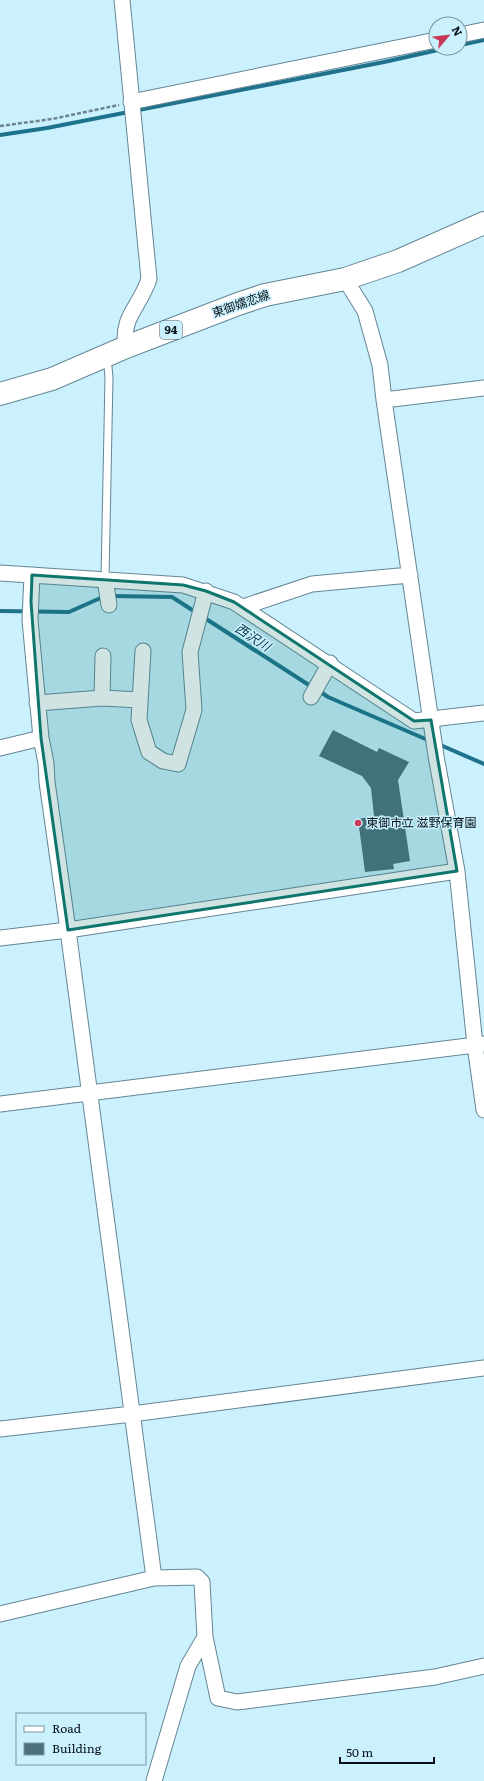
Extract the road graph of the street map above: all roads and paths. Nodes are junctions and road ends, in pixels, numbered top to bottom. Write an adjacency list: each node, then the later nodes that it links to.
1 (122, 0): 5 (street)
2 (484, 30): 3 (street)
3 (468, 33)
4 (428, 42): 5 (street)
5 (132, 102): 6 (path); 9 (street)
6 (0, 126)
7 (484, 223): 8 (main road, 東御嬬恋線 / 94)
8 (346, 279): 9 (main road, 東御嬬恋線 / 94); 13 (street)
9 (126, 347): 10 (main road, 東御嬬恋線 / 94)
10 (104, 357): 12 (main road, 東御嬬恋線 / 94); 17 (lane)
11 (484, 388): 13 (street)
12 (0, 394)
13 (384, 400): 16 (street)
14 (0, 573): 15 (street)
15 (32, 574): 17 (street); 27 (street)
16 (410, 575): 20 (street); 29 (street)
17 (106, 583): 18 (street); 19 (street)
18 (206, 591): 20 (street); 26 (street)
19 (109, 605)
20 (243, 607): 23 (street)
21 (143, 651): 26 (street)
22 (103, 656): 25 (street)
23 (330, 663): 24 (street); 29 (street)
24 (311, 697)
25 (102, 698): 26 (street); 27 (street)
26 (140, 700)
27 (38, 703): 30 (street)
28 (484, 713): 29 (street)
29 (432, 726): 32 (street)
30 (41, 738): 31 (street); 33 (street)
31 (0, 748)
32 (457, 871): 33 (street); 35 (street)
33 (68, 930): 34 (street); 36 (street)
34 (0, 938)
35 (480, 1045): 36 (street); 38 (street)
36 (90, 1093): 37 (street); 40 (street)
37 (0, 1104)
38 (484, 1110)
39 (484, 1368): 40 (street)
40 (132, 1414): 41 (street); 42 (street)
41 (0, 1429)
42 (154, 1578): 43 (street); 44 (street)
43 (0, 1614)
44 (205, 1637): 45 (street); 46 (street)
45 (484, 1666)
46 (154, 1781)

